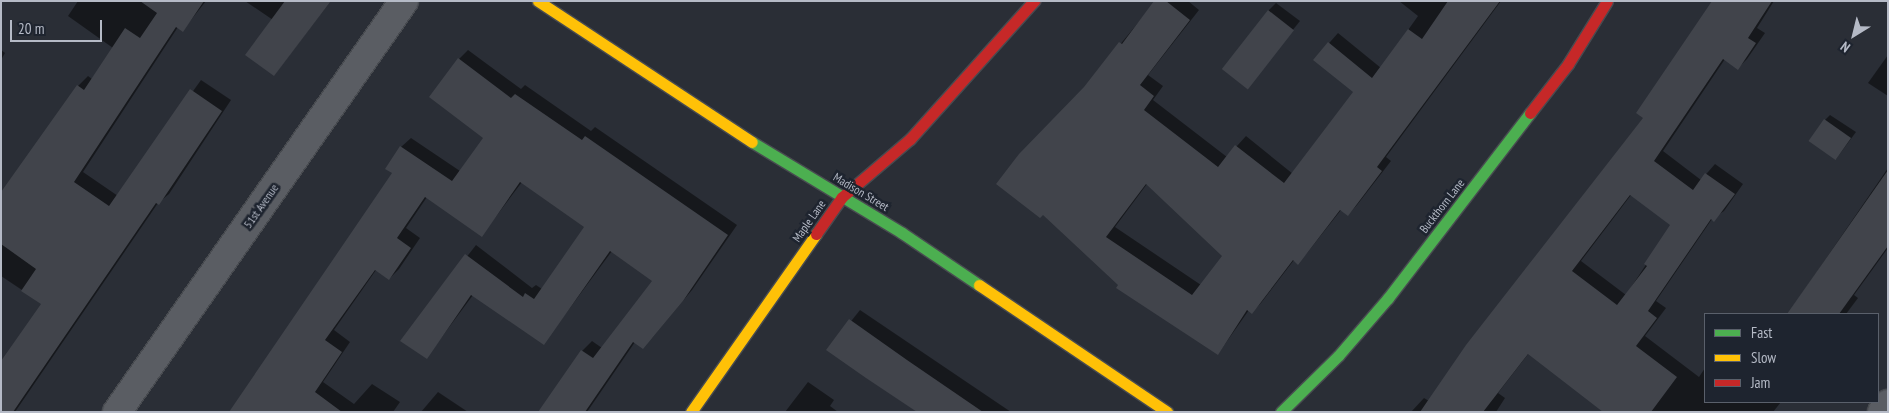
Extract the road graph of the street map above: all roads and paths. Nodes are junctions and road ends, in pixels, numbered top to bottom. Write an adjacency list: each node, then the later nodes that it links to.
1 (404, 1): 7 (street, 51st Avenue)
2 (538, 1): 5 (street, Madison Street)
3 (1034, 1): 5 (street, Maple Lane)
4 (1607, 1): 10 (street, Buckthorn Lane)
5 (842, 197): 8 (street, Maple Lane); 9 (street, Madison Street)
6 (1888, 404): 11 (street)
7 (117, 412)
8 (691, 412)
9 (1167, 412)
10 (1281, 412)
11 (1882, 412)

